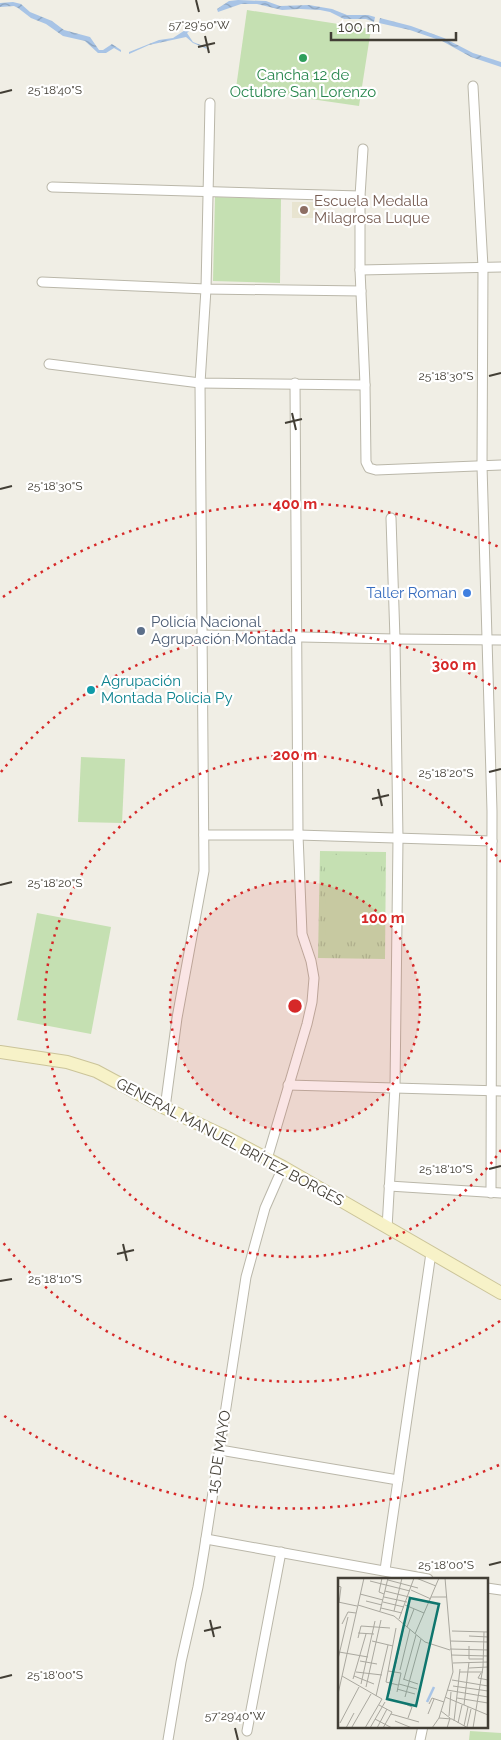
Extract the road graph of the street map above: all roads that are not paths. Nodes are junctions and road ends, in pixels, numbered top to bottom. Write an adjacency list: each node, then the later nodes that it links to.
1 (473, 86): 7 (street)
2 (210, 102): 5 (street)
3 (363, 149): 6 (street)
4 (52, 187): 5 (street)
5 (207, 191): 6 (street); 11 (street)
6 (360, 196): 9 (street)
7 (483, 267): 8 (street); 9 (street); 18 (street)
8 (501, 267)
9 (360, 270): 12 (street)
10 (42, 282): 11 (street)
11 (206, 289): 12 (street); 14 (street)
12 (361, 291): 16 (street)
13 (49, 364): 14 (street)
14 (200, 383): 15 (street); 20 (street)
15 (296, 383): 16 (street); 21 (street)
16 (365, 385): 18 (street)
17 (501, 465): 18 (street)
18 (482, 466): 23 (street)
19 (391, 518): 22 (street)
20 (202, 635): 21 (street); 26 (street)
21 (298, 636): 22 (street); 27 (street)
22 (395, 639): 23 (street); 28 (street)
23 (486, 640): 24 (street); 25 (street)
24 (501, 640)
25 (497, 812): 29 (street)
26 (204, 835): 27 (street); 35 (street)
27 (298, 835): 28 (street); 31 (street)
28 (398, 839): 29 (street); 32 (street)
29 (492, 841): 33 (street)
30 (0, 1052): 35 (street, GENERAL MANUEL BRÍTEZ BORGES)
31 (288, 1085): 32 (street); 36 (street)
32 (395, 1087): 33 (street); 38 (street)
33 (491, 1090): 34 (street); 39 (street)
34 (501, 1091)
35 (165, 1108): 36 (street, GENERAL MANUEL BRÍTEZ BORGES)
36 (267, 1159): 37 (street, GENERAL MANUEL BRÍTEZ BORGES)
37 (283, 1167): 41 (street, GENERAL MANUEL BRÍTEZ BORGES); 44 (street, 15 DE MAYO)
38 (389, 1186): 39 (street); 41 (street)
39 (490, 1193): 40 (street)
40 (501, 1193)
41 (387, 1228): 42 (street, GENERAL MANUEL BRÍTEZ BORGES)
42 (431, 1252): 43 (street, GENERAL MANUEL BRÍTEZ BORGES); 45 (street)
43 (501, 1293)
44 (220, 1450): 45 (street); 46 (street, 15 DE MAYO)
45 (398, 1480): 48 (street)
46 (206, 1539): 47 (street); 53 (street, 15 DE MAYO)
47 (282, 1552): 48 (street); 52 (street)
48 (384, 1570): 49 (street)
49 (423, 1578)
50 (488, 1588): 51 (street)
51 (501, 1590)
52 (247, 1731)
53 (168, 1740)

